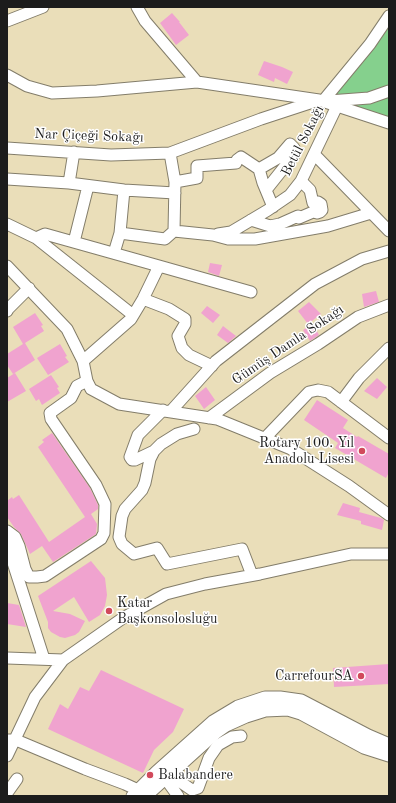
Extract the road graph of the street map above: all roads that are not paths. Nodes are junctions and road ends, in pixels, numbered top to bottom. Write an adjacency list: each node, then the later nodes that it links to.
1 (42, 7): 4 (street)
2 (137, 7): 6 (street)
3 (389, 16): 8 (street)
4 (7, 21)
5 (7, 75): 6 (street)
6 (197, 82): 8 (street)
7 (389, 91): 8 (street)
8 (321, 101): 9 (street); 13 (street, Nar Çiçeği Sokağı)
9 (337, 106): 10 (street); 14 (street, Betül Sokağı)
10 (389, 123)
11 (7, 148): 12 (street, Nar Çiçeği Sokağı)
12 (74, 152): 13 (street, Nar Çiçeği Sokağı); 19 (street)
13 (170, 153): 18 (street)
14 (314, 154): 17 (street, Betül Sokağı); 25 (street)
15 (259, 169): 18 (street); 22 (street); 22 (street)
16 (7, 179): 19 (street)
17 (302, 181): 24 (street, Betül Sokağı); 26 (street)
18 (176, 182): 23 (street)
19 (69, 183): 20 (street)
20 (88, 186): 21 (street); 33 (street)
21 (124, 190): 23 (street); 30 (street)
22 (266, 190): 24 (street)
23 (175, 193): 28 (street)
24 (273, 207): 26 (street, Betül Sokağı)
25 (371, 212): 29 (street); 31 (street)
26 (251, 220): 31 (street, Betül Sokağı)
27 (7, 224): 32 (street)
28 (174, 231): 30 (street); 31 (street)
29 (389, 231)
30 (120, 233): 35 (street)
31 (213, 235)
32 (36, 238): 33 (street); 43 (street)
33 (74, 242): 35 (street)
34 (389, 251): 46 (street)
35 (114, 253): 37 (street)
36 (7, 266): 38 (street)
37 (159, 266): 39 (street); 40 (street)
38 (29, 288): 42 (street); 45 (street)
39 (251, 292)
40 (143, 299): 43 (street); 46 (street)
41 (389, 305): 50 (street, Gümüş Damla Sokağı)
42 (7, 310)
43 (133, 315): 45 (street)
44 (389, 348): 48 (street)
45 (83, 361): 47 (street)
46 (212, 366): 49 (street)
47 (87, 381): 49 (street); 56 (street)
48 (341, 402): 52 (street); 53 (street)
49 (167, 411): 50 (street); 54 (street)
50 (209, 418): 52 (street)
51 (194, 429): 54 (street)
52 (265, 438): 55 (street)
53 (389, 438)
54 (154, 451): 59 (street)
55 (387, 510)
56 (7, 531)
57 (7, 544): 61 (street)
58 (389, 554): 59 (street)
59 (252, 575): 62 (street)
60 (7, 658): 61 (street)
61 (44, 659): 62 (street)
62 (64, 660): 64 (street)
63 (241, 736): 68 (street)
64 (11, 740): 67 (street); 71 (street)
65 (389, 745): 71 (main road)
66 (389, 755): 68 (main road)
67 (7, 756)
68 (169, 775): 71 (main road); 72 (street)
69 (17, 779): 70 (street)
70 (7, 793)
71 (139, 794)
72 (178, 796)

